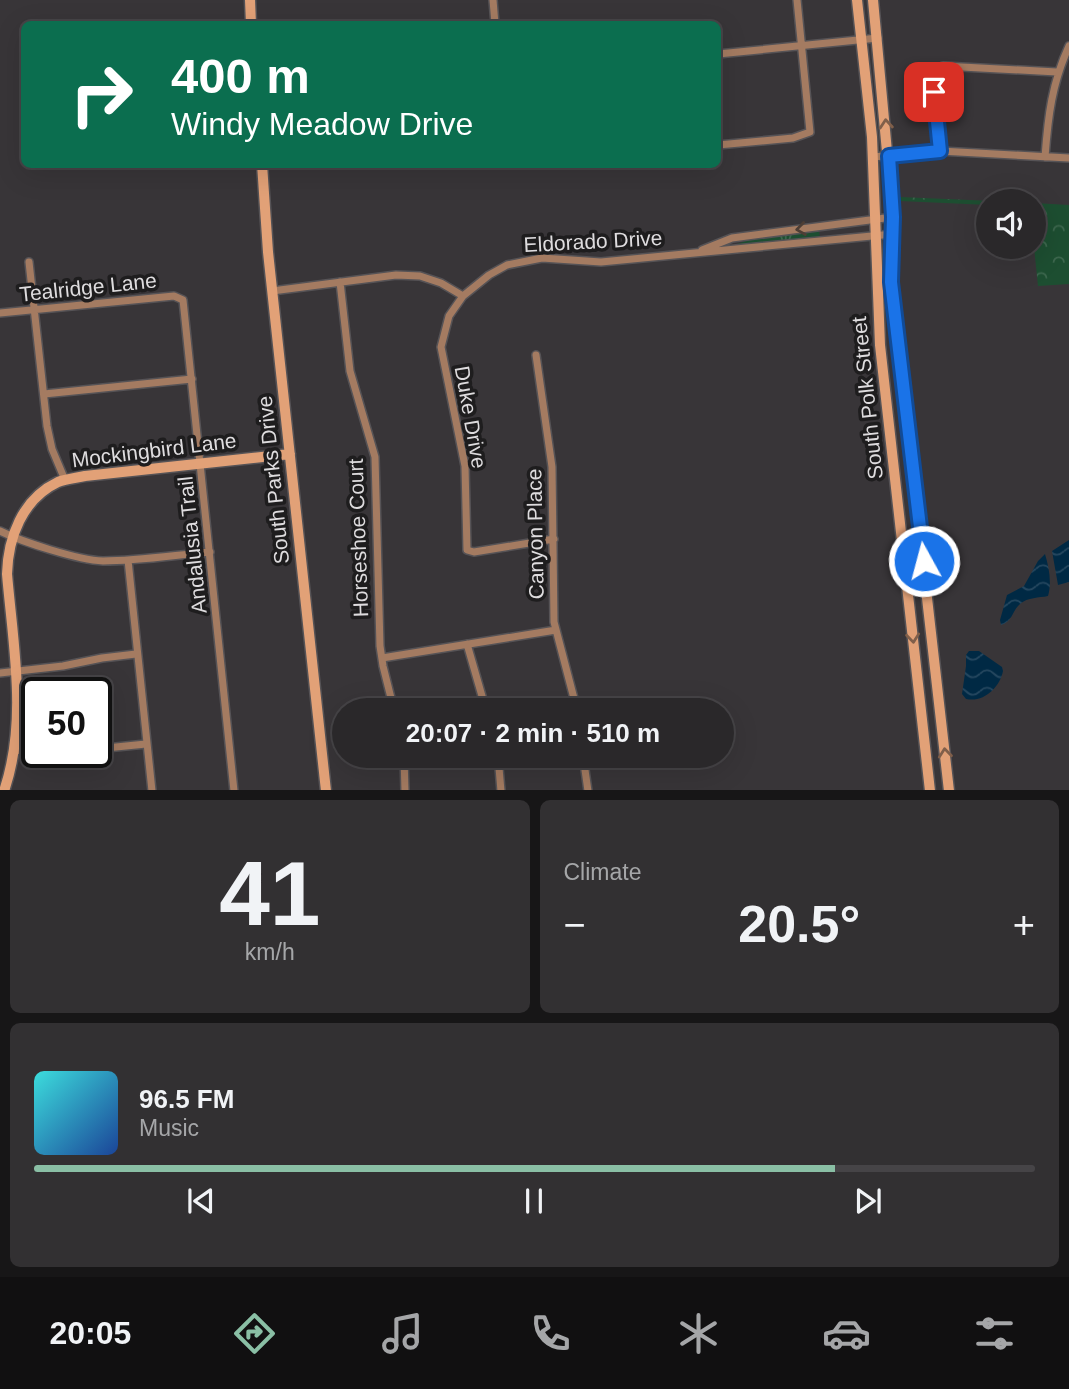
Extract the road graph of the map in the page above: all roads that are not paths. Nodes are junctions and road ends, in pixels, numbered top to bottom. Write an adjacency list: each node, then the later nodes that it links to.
1 (250, 0): 6 (main road)
2 (493, 0): 7 (street)
3 (797, 0): 10 (street)
4 (857, 0): 9 (main road, South Polk Street)
5 (873, 0): 8 (main road, South Polk Street)
6 (251, 21)
7 (495, 21)
8 (878, 38): 9 (street); 16 (main road, South Polk Street, one-way to 8)
9 (861, 40): 10 (street); 17 (main road, South Polk Street)
10 (802, 45): 12 (street); 14 (street)
11 (1069, 46): 13 (street)
12 (721, 54)
13 (1057, 72): 15 (street); 18 (street)
14 (721, 145)
15 (940, 151): 16 (street); 18 (street)
16 (889, 156): 17 (street); 21 (main road, South Polk Street)
17 (873, 157): 22 (main road, South Polk Street)
18 (1045, 157): 19 (street)
19 (1069, 158)
20 (262, 168): 30 (main road, South Parks Drive)
21 (893, 217): 22 (street, Eldorado Drive); 24 (main road, South Polk Street)
22 (875, 218): 23 (street, Eldorado Drive); 25 (main road, South Polk Street)
23 (826, 225): 26 (street); 27 (street, Eldorado Drive, one-way to 27)
24 (893, 234): 25 (street, Eldorado Drive); 71 (main road, South Polk Street, one-way to 24)
25 (875, 235): 26 (street, Eldorado Drive); 70 (main road, South Polk Street, one-way to 70)
26 (827, 240): 27 (street, Eldorado Drive)
27 (694, 253): 31 (street, Eldorado Drive)
28 (29, 262): 33 (street)
29 (341, 282): 30 (street); 31 (street); 49 (street, Horseshoe Court)
30 (272, 291): 38 (main road, South Parks Drive)
31 (463, 296): 43 (street, Duke Drive)
32 (180, 297): 33 (street, Tealridge Lane); 36 (street, Andalusia Trail)
33 (35, 310): 34 (street, Tealridge Lane); 37 (street)
34 (0, 313)
35 (536, 355): 43 (street, Canyon Place)
36 (192, 379): 37 (street); 39 (street, Andalusia Trail)
37 (44, 394): 40 (street)
38 (290, 454): 39 (main road, Mockingbird Lane); 66 (main road, South Parks Drive)
39 (201, 463): 40 (main road, Mockingbird Lane); 44 (street, Andalusia Trail)
40 (65, 481): 42 (main road, Mockingbird Lane)
41 (0, 531): 42 (street)
42 (11, 536): 45 (street); 50 (main road, Mockingbird Lane)
43 (554, 539): 46 (street, Canyon Place)
44 (210, 552): 45 (street); 65 (street, Andalusia Trail)
45 (128, 559): 48 (street)
46 (556, 630): 47 (street); 54 (street, Canyon Place)
47 (467, 644): 49 (street); 53 (street)
48 (136, 654): 50 (street); 55 (street)
49 (382, 658): 52 (street, Horseshoe Court)
50 (16, 671): 51 (street); 57 (main road, Mockingbird Lane)
51 (0, 673)
52 (391, 698)
53 (483, 698)
54 (573, 698)
55 (146, 744): 56 (street); 64 (street)
56 (112, 747)
57 (15, 750): 58 (street); 62 (main road, Mockingbird Lane)
58 (21, 751)
59 (404, 768): 67 (street)
60 (499, 768): 68 (street)
61 (585, 768): 69 (street)
62 (5, 790)
63 (142, 790): 64 (street)
64 (151, 790)
65 (234, 790)
66 (326, 790)
67 (405, 790)
68 (501, 790)
69 (588, 790)
70 (930, 790)
71 (949, 790)

